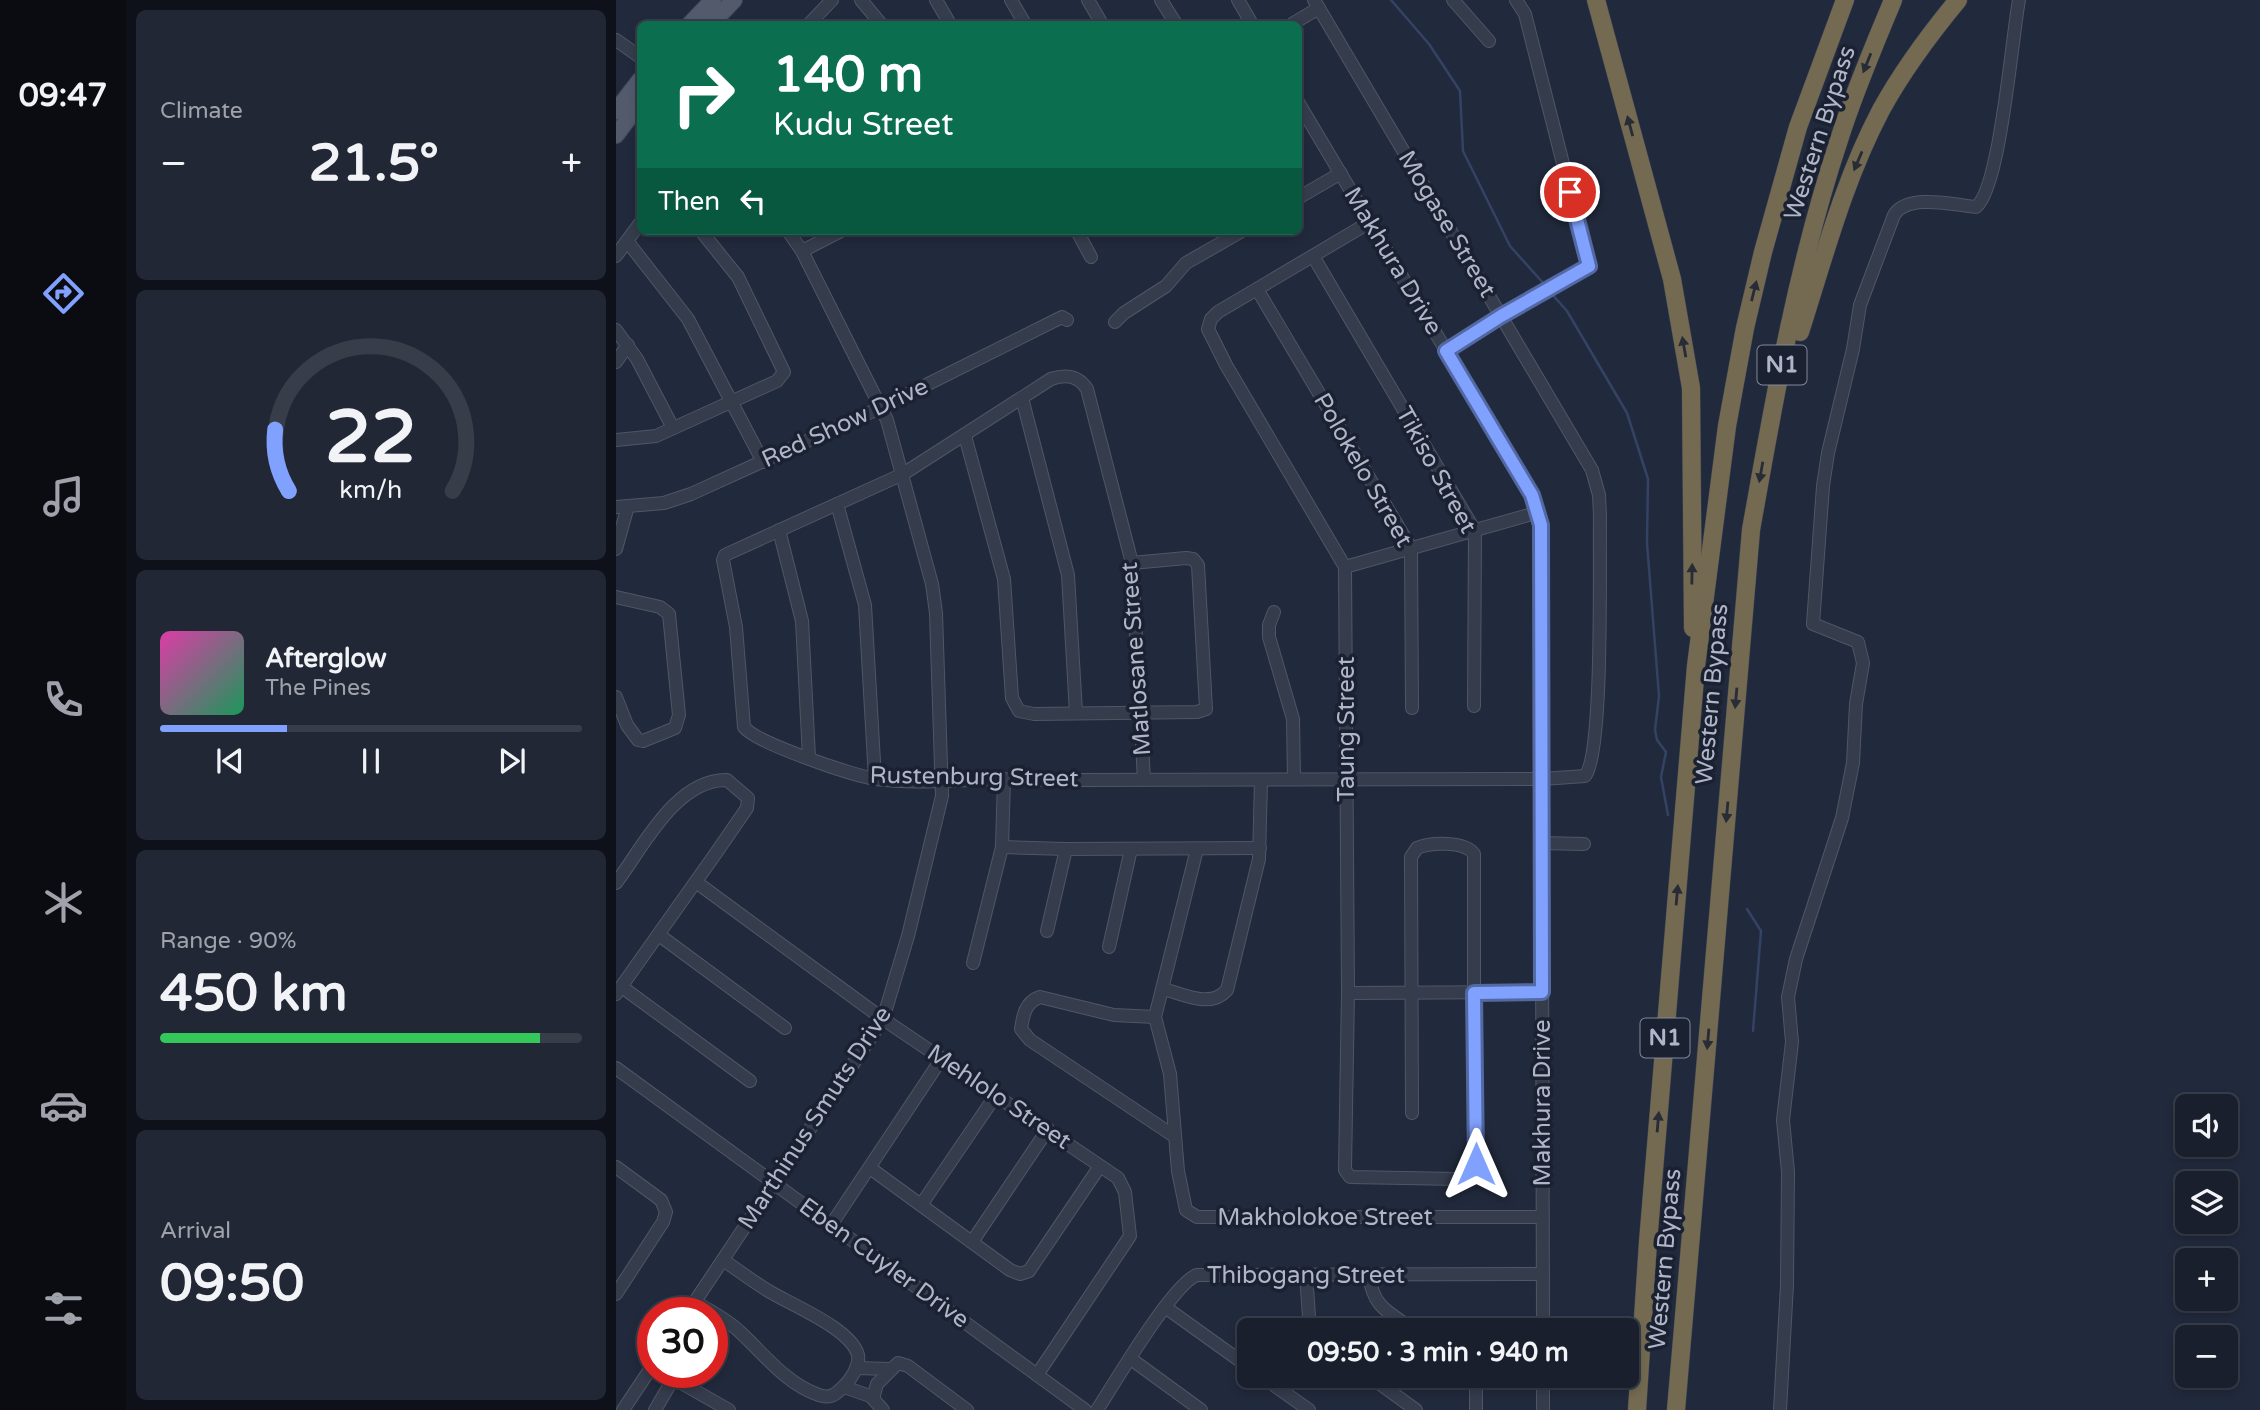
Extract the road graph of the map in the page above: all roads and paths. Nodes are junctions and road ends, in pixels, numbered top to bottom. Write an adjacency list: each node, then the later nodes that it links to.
1 (713, 0): 18 (main road)
2 (734, 0): 19 (main road)
3 (832, 0): 20 (street)
4 (861, 0): 21 (street)
5 (936, 0): 22 (street)
6 (1011, 0): 23 (street)
7 (1088, 0): 24 (street)
8 (1161, 0): 25 (street)
9 (1238, 0): 26 (street)
10 (1453, 0): 29 (street)
11 (1516, 0): 51 (street)
12 (1594, 0): 79 (highway, one-way to 12)
13 (1845, 0): 79 (highway, Western Bypass / N1, one-way to 13)
14 (1893, 0): 62 (highway, Western Bypass / N1, one-way to 62)
15 (1958, 0): 62 (highway, one-way to 62)
16 (2019, 0): 174 (street)
17 (1317, 4): 27 (street); 51 (street, Mogase Street)
18 (693, 21)
19 (713, 21)
20 (812, 21)
21 (878, 21)
22 (948, 21)
23 (1023, 21)
24 (1100, 21)
25 (1173, 21)
26 (1250, 21)
27 (1296, 21)
28 (616, 40): 30 (street)
29 (1489, 41)
30 (637, 55)
31 (637, 84): 34 (main road)
32 (637, 107): 35 (main road)
33 (1302, 109): 36 (street, Makhura Drive)
34 (616, 111)
35 (616, 135)
36 (1341, 173): 37 (street); 38 (street, Makhura Drive)
37 (1302, 196)
38 (1370, 222): 48 (street); 56 (street, Makhura Drive)
39 (637, 227): 45 (street)
40 (704, 235): 60 (street)
41 (791, 235): 46 (street, Marthinus Smuts Drive)
42 (833, 235): 46 (street)
43 (1079, 235): 49 (street)
44 (1235, 235): 53 (street)
45 (627, 241): 47 (street); 60 (street)
46 (802, 251): 61 (street, Marthinus Smuts Drive)
47 (616, 256)
48 (1313, 256): 50 (street); 72 (street, Tikiso Street)
49 (1091, 257)
50 (1257, 289): 73 (street, Polokelo Street); 76 (street)
51 (1501, 316): 56 (street); 89 (street, Mogase Street)
52 (1067, 320): 61 (street, Red Show Drive)
53 (1115, 322)
54 (616, 330): 55 (street)
55 (628, 345): 57 (street); 63 (street)
56 (1446, 351): 70 (street, Makhura Drive)
57 (616, 362)
58 (1079, 379): 59 (street, Rustenburg Street); 75 (street, Matlosane Street)
59 (1021, 398): 64 (street, Rustenburg Street); 83 (street)
60 (731, 402): 63 (street); 66 (street)
61 (882, 407): 66 (street, Red Show Drive); 67 (street, Marthinus Smuts Drive)
62 (1769, 425): 132 (highway, Western Bypass / N1, one-way to 132)
63 (673, 428): 65 (street)
64 (965, 436): 67 (street, Rustenburg Street); 83 (street)
65 (616, 440)
66 (763, 462): 69 (street, Red Show Drive)
67 (903, 474): 68 (street, Rustenburg Street); 93 (street, Marthinus Smuts Drive)
68 (837, 504): 71 (street, Rustenburg Street); 86 (street)
69 (622, 507): 74 (street)
70 (1539, 512): 72 (street); 89 (street, Makhura Drive)
71 (779, 530): 85 (street); 85 (street, Rustenburg Street)
72 (1475, 531): 73 (street); 81 (street, Tikiso Street)
73 (1411, 548): 76 (street); 82 (street, Polokelo Street)
74 (616, 549)
75 (1132, 563): 84 (street, Matlosane Street); 84 (street)
76 (1345, 567): 92 (street, Taung Street)
77 (616, 597): 80 (street)
78 (1274, 612): 88 (street)
79 (1696, 666): 131 (highway, Western Bypass / N1, one-way to 79)
80 (616, 697)
81 (1474, 706)
82 (1412, 708)
83 (1076, 713): 84 (street)
84 (1140, 713): 90 (street, Matlosane Street)
85 (809, 757): 86 (street, Rustenburg Street)
86 (874, 779): 93 (street, Rustenburg Street)
87 (1004, 779): 90 (street, Rustenburg Street); 93 (street, Rustenburg Street); 96 (street)
88 (1294, 779): 91 (street, Rustenburg Street); 92 (street, Rustenburg Street)
89 (1542, 779): 92 (street, Rustenburg Street); 94 (street, Makhura Drive)
90 (1144, 780): 91 (street, Rustenburg Street)
91 (1261, 780): 97 (street)
92 (1346, 780): 110 (street, Taung Street)
93 (943, 781): 114 (street, Marthinus Smuts Drive)
94 (1542, 843): 95 (street); 109 (street, Makhura Drive)
95 (1584, 844)
96 (1002, 847): 98 (street); 106 (street)
97 (1260, 848): 100 (street); 107 (street)
98 (1066, 849): 99 (street); 103 (street)
99 (1131, 849): 100 (street); 105 (street)
100 (1197, 849): 107 (street)
101 (696, 882): 102 (street); 104 (street); 114 (street, Mehlolo Street)
102 (616, 883)
103 (1047, 931)
104 (659, 934): 108 (street); 115 (street)
105 (1109, 947)
106 (973, 962)
107 (1163, 989): 113 (street)
108 (619, 991): 118 (street)
109 (1542, 992): 112 (street); 128 (street, Makhura Drive)
110 (1348, 993): 111 (street); 112 (street, Taung Street)
111 (1411, 993): 112 (street); 112 (street); 120 (street)
112 (1474, 993)
113 (1155, 1017): 122 (street, Makholokoe Street); 122 (street)
114 (883, 1018): 116 (street, Mehlolo Street); 126 (street, Marthinus Smuts Drive)
115 (785, 1028)
116 (942, 1058): 119 (street, Mehlolo Street); 125 (street)
117 (616, 1068): 126 (street, Eben Cuyler Drive)
118 (750, 1081)
119 (996, 1095): 121 (street, Mehlolo Street); 127 (street)
120 (1412, 1113)
121 (1048, 1129): 123 (street, Mehlolo Street); 130 (street)
122 (1174, 1136): 128 (street, Makholokoe Street)
123 (1100, 1166): 130 (street); 148 (street, Mehlolo Street)
124 (616, 1167): 137 (street)
125 (870, 1168): 127 (street); 129 (street)
126 (775, 1183): 129 (street, Eben Cuyler Drive); 133 (street, Marthinus Smuts Drive)
127 (921, 1205): 130 (street)
128 (1542, 1217): 134 (street, Makhura Drive)
129 (831, 1225): 148 (street, Eben Cuyler Drive)
130 (972, 1242)
131 (1648, 1242): 170 (highway); 171 (highway, Western Bypass / N1)
132 (1691, 1255): 172 (highway, Western Bypass / N1); 173 (highway)
133 (723, 1260): 138 (street, Marthinus Smuts Drive); 146 (street)
134 (1543, 1274): 136 (street, Thibogang Street); 142 (street, Makhura Drive)
135 (1306, 1275): 136 (street, Thibogang Street); 139 (street, Thibogang Street); 140 (street)
136 (1370, 1275): 141 (street)
137 (616, 1294)
138 (698, 1297)
139 (1165, 1307): 144 (street, Thibogang Street); 145 (street)
140 (1309, 1318)
141 (1399, 1318)
142 (1543, 1318)
143 (728, 1325): 149 (street)
144 (1131, 1359): 164 (street, Thibogang Street); 165 (street)
145 (1237, 1359)
146 (856, 1368): 147 (street); 149 (street)
147 (890, 1369): 157 (street); 162 (street)
148 (1037, 1375): 163 (street, Eben Cuyler Drive)
149 (844, 1387): 157 (street)
150 (638, 1388): 158 (street)
151 (664, 1388): 159 (street)
152 (693, 1388): 160 (street)
153 (1278, 1388): 166 (street)
154 (1386, 1388): 167 (street)
155 (1476, 1388): 168 (street)
156 (1543, 1388): 169 (street)
157 (873, 1397): 161 (street)
158 (623, 1410)
159 (655, 1410)
160 (729, 1410)
161 (883, 1410)
162 (967, 1410)
163 (1084, 1410)
164 (1097, 1410)
165 (1201, 1410)
166 (1309, 1410)
167 (1416, 1410)
168 (1476, 1410)
169 (1543, 1410)
170 (1625, 1410)
171 (1637, 1410)
172 (1676, 1410)
173 (1687, 1410)
174 (1780, 1410)

